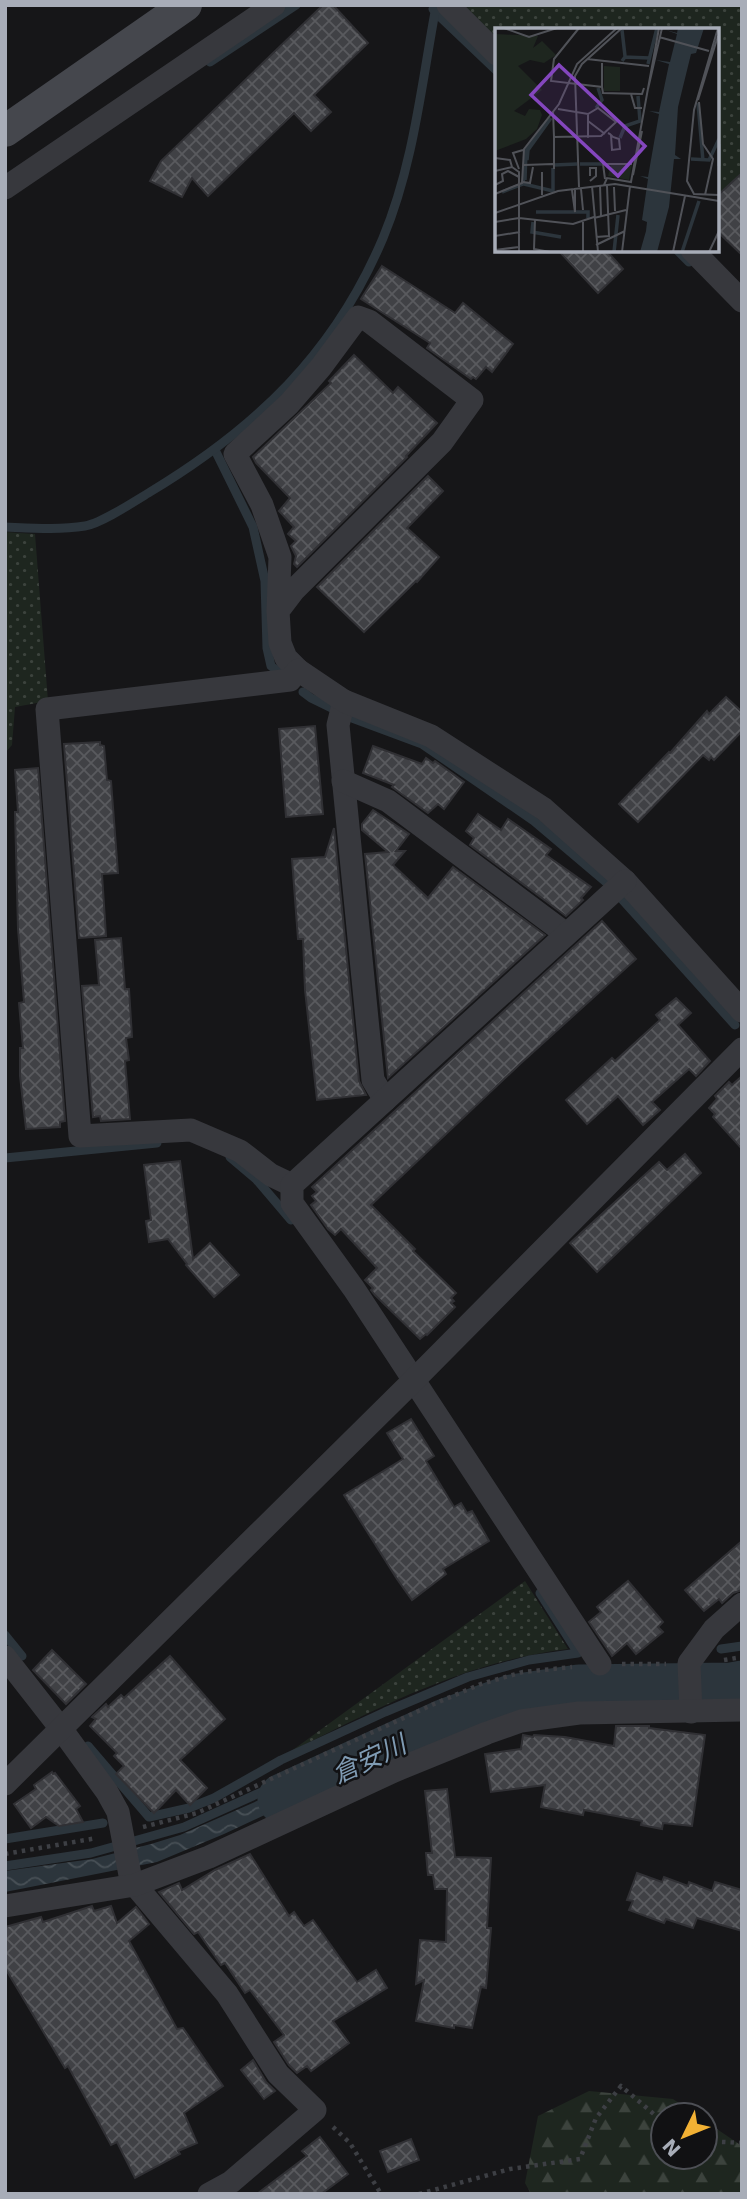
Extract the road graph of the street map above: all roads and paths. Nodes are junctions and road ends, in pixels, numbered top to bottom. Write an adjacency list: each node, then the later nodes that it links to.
1 (186, 5): 5 (street)
2 (274, 5): 6 (street)
3 (448, 5): 4 (street)
4 (495, 52)
5 (5, 131)
6 (5, 188)
7 (694, 252): 8 (street)
8 (742, 301)
9 (278, 611): 9 (street); 10 (street)
10 (298, 670): 11 (street); 18 (street)
11 (342, 709): 12 (street); 13 (street)
12 (343, 781): 14 (street); 17 (street)
13 (625, 881): 14 (street); 15 (street)
14 (566, 934): 17 (street)
15 (742, 1011)
16 (742, 1049): 19 (street)
17 (385, 1100): 18 (street)
18 (292, 1185): 19 (street)
19 (414, 1380): 23 (street); 27 (street)
20 (742, 1604): 24 (street)
21 (5, 1657): 27 (street)
22 (742, 1657): 24 (path)
23 (600, 1664): 24 (path); 29 (path)
24 (690, 1668): 25 (street)
25 (691, 1706): 26 (street); 31 (street)
26 (742, 1710)
27 (62, 1730): 28 (street); 29 (street)
28 (5, 1784)
29 (123, 1837): 30 (path); 31 (street)
30 (5, 1854)
31 (133, 1880): 32 (street); 33 (street)
32 (5, 1906)
33 (315, 2110): 37 (street); 38 (path)
34 (649, 2110): 39 (path)
35 (719, 2142): 36 (path)
36 (742, 2143)
37 (209, 2194)
38 (381, 2194)
39 (419, 2194)

